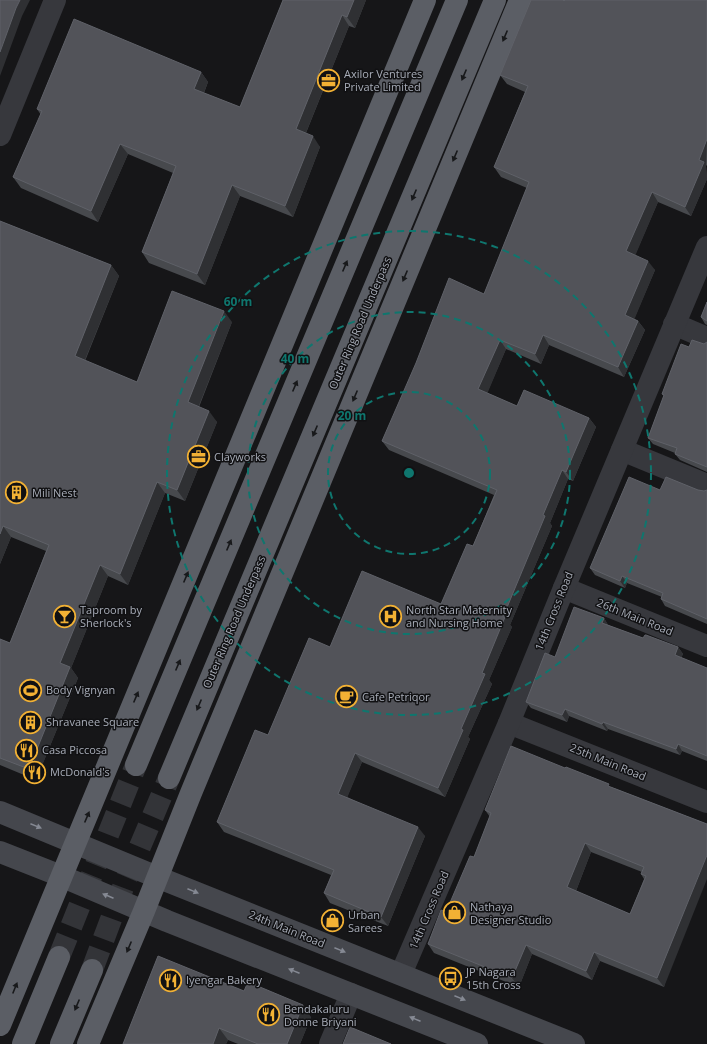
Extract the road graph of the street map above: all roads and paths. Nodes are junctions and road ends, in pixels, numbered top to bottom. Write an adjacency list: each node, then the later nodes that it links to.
1 (54, 0): 6 (street)
2 (425, 0): 19 (highway, one-way to 2)
3 (457, 0): 15 (highway, one-way to 3)
4 (495, 0): 16 (highway, Outer Ring Road Underpass, one-way to 16)
5 (520, 0): 22 (highway, one-way to 22)
6 (0, 134)
7 (707, 247): 8 (street, 14th Cross Road)
8 (674, 324): 9 (street); 10 (street, 14th Cross Road)
9 (707, 338)
10 (622, 450): 11 (street); 12 (street, 14th Cross Road)
11 (707, 485)
12 (564, 588): 13 (street, 26th Main Road); 14 (street, 14th Cross Road)
13 (707, 646)
14 (509, 722): 17 (street, 25th Main Road); 26 (street, 14th Cross Road)
15 (136, 765)
16 (169, 778)
17 (707, 802)
18 (0, 812): 19 (main road, 24th Main Road, one-way to 19)
19 (76, 842): 21 (highway); 22 (main road, 24th Main Road)
20 (0, 852): 21 (main road)
21 (61, 876): 23 (main road, one-way to 21); 28 (highway, one-way to 21)
22 (157, 877): 23 (highway); 26 (main road, 24th Main Road, one-way to 26)
23 (144, 911): 27 (main road, one-way to 23); 31 (highway, one-way to 31)
24 (59, 957): 29 (highway)
25 (92, 970): 30 (highway, one-way to 30)
26 (401, 974): 34 (main road, 24th Main Road, one-way to 34)
27 (351, 994): 32 (street); 33 (main road, one-way to 27)
28 (0, 1024)
29 (23, 1044)
30 (61, 1044)
31 (88, 1044)
32 (330, 1044)
33 (477, 1044)
34 (574, 1044)

